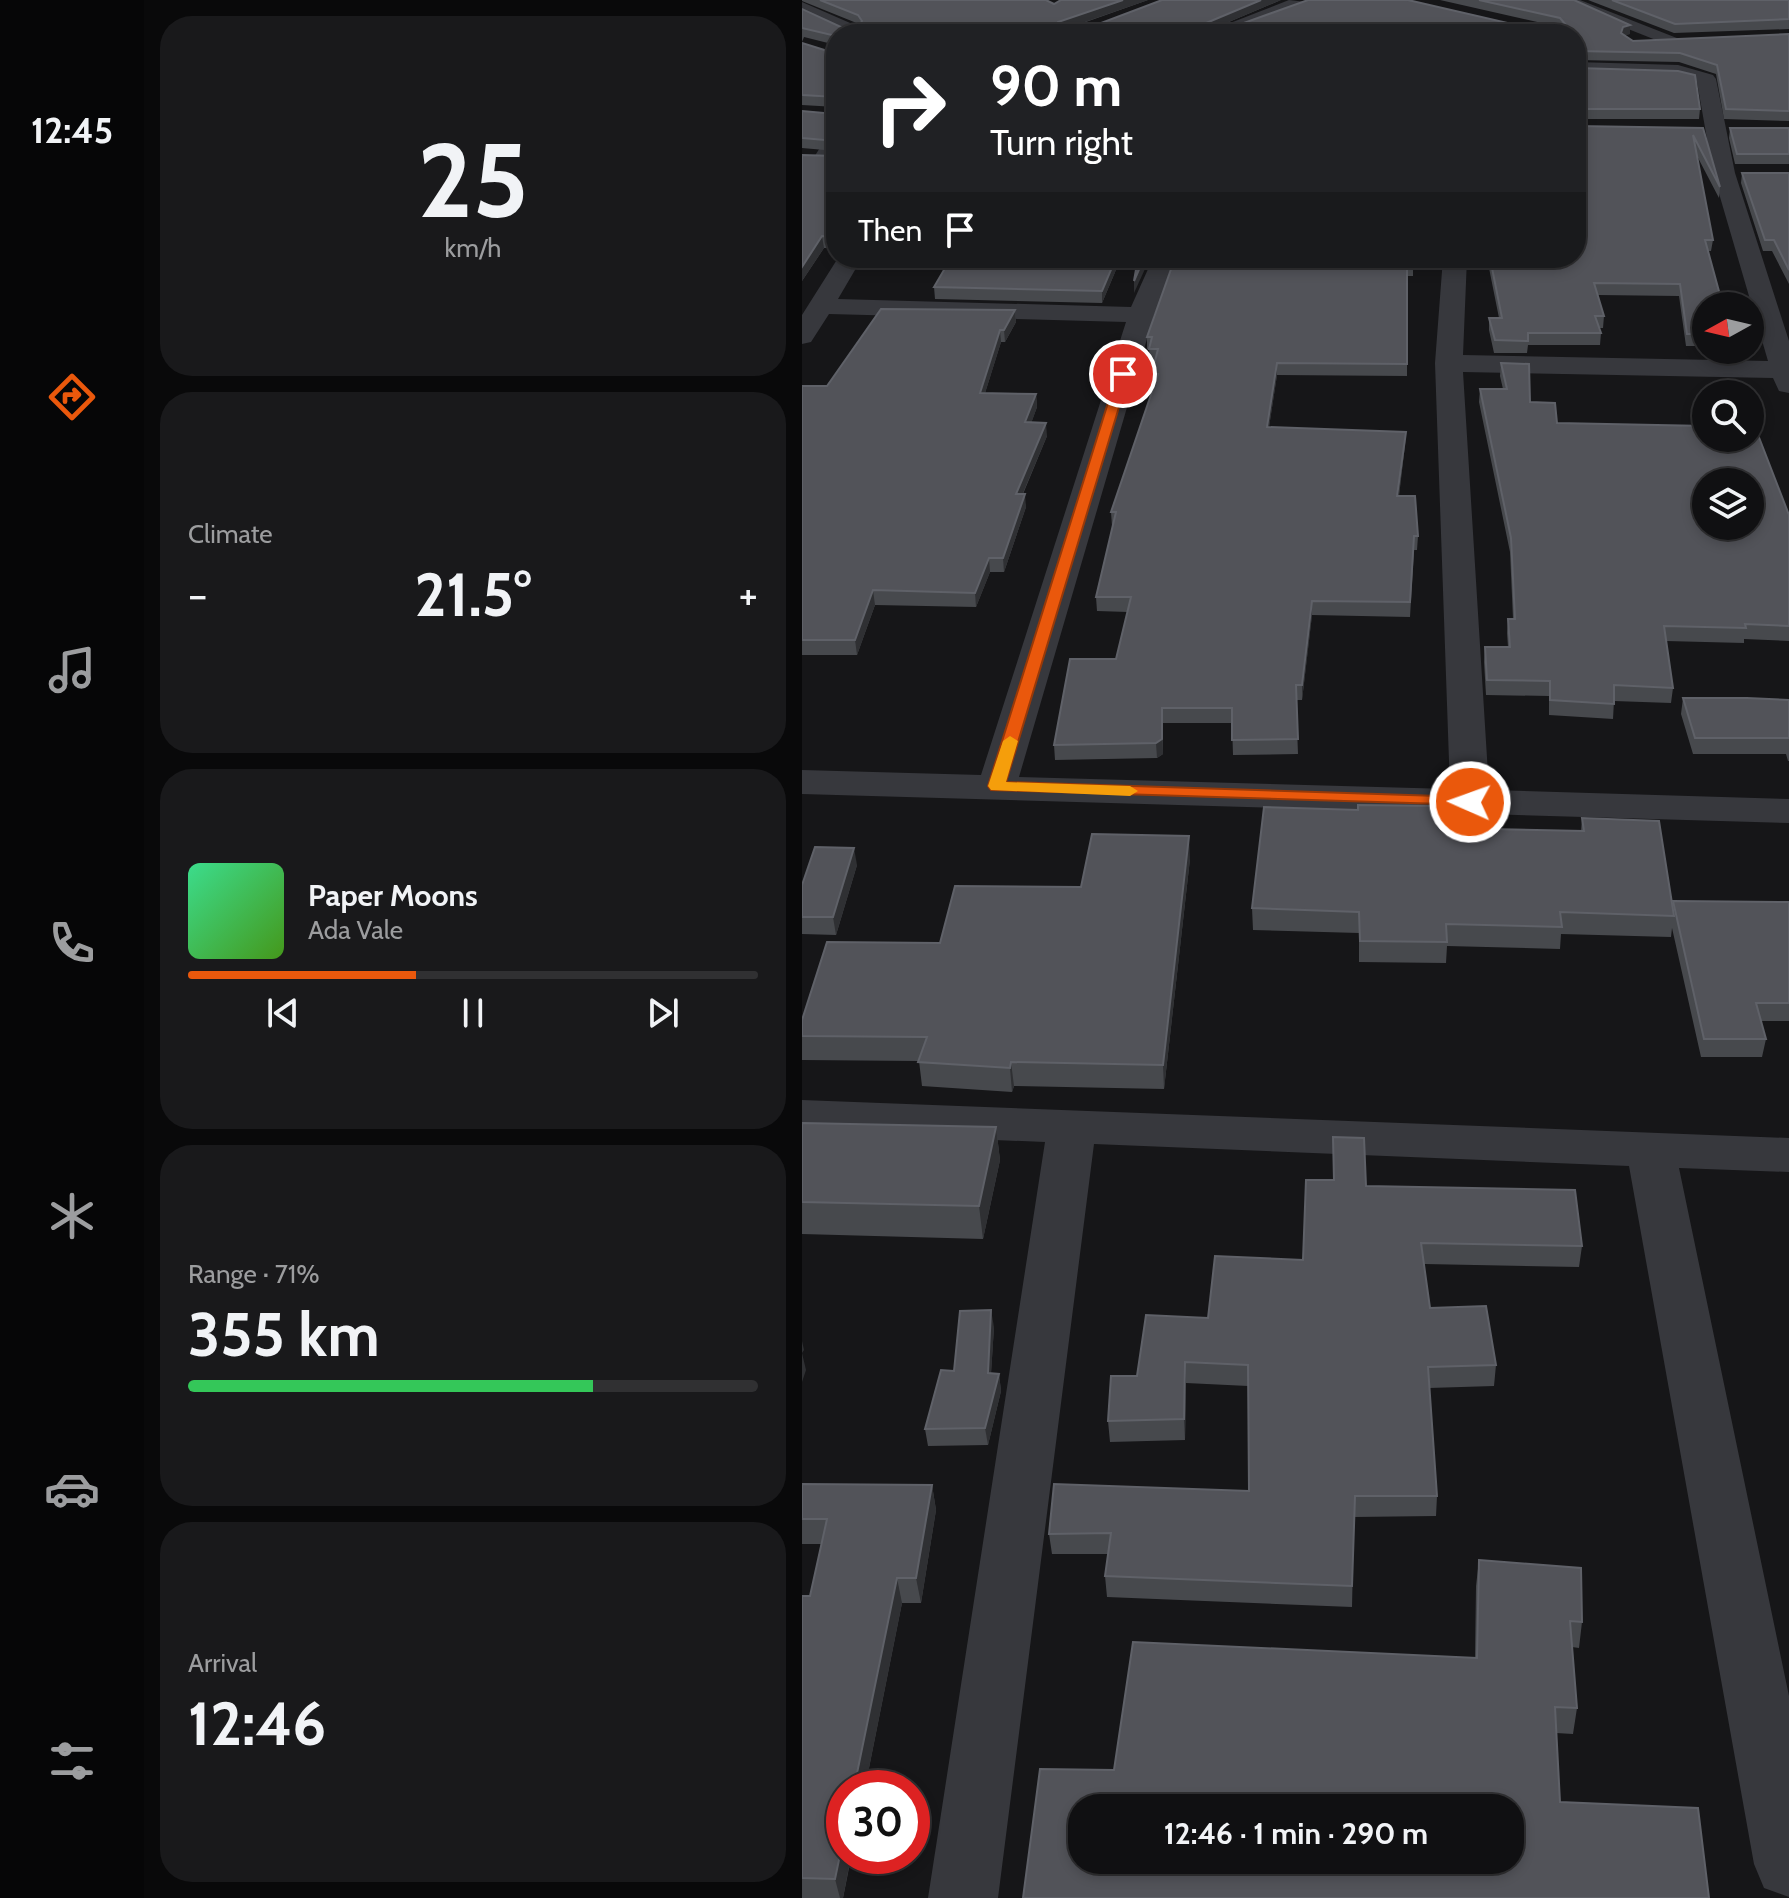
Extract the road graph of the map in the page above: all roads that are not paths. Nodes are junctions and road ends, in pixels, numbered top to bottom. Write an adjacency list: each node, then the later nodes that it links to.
1 (1298, 0): 5 (street)
2 (1564, 0): 6 (street)
3 (802, 7): 4 (street)
4 (838, 24)
5 (1242, 24)
6 (1619, 40)
7 (1586, 68): 10 (street)
8 (826, 153): 9 (street)
9 (802, 157)
10 (1724, 173): 11 (street); 19 (street)
11 (1750, 174)
12 (844, 268): 15 (street)
13 (1161, 268): 16 (street)
14 (1454, 268): 18 (street)
15 (819, 306): 16 (street); 17 (street)
16 (1141, 315): 21 (street)
17 (802, 336)
18 (1449, 363): 19 (street); 22 (street)
19 (1786, 378)
20 (802, 782): 21 (street)
21 (997, 786): 22 (street)
22 (1470, 802): 23 (street)
23 (1789, 811)
24 (802, 1116): 25 (street)
25 (1072, 1125): 26 (street); 29 (street)
26 (1651, 1151): 27 (street); 28 (street)
27 (1789, 1155)
28 (1789, 1864)
29 (963, 1898)

